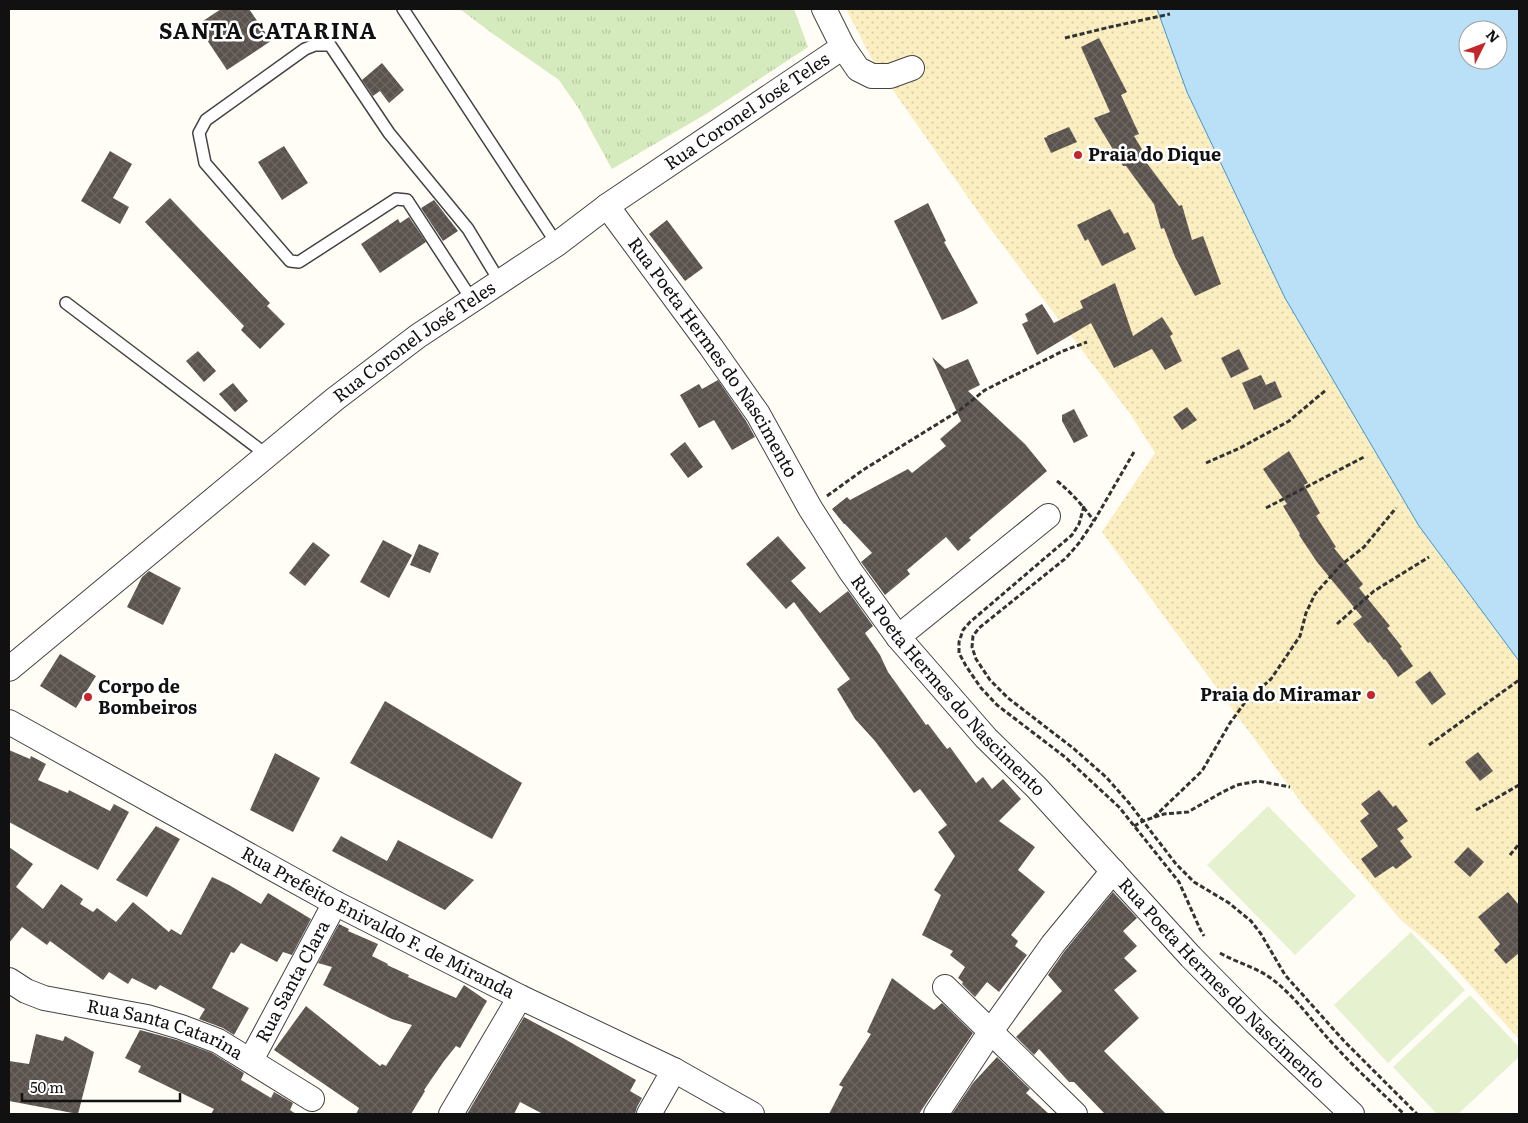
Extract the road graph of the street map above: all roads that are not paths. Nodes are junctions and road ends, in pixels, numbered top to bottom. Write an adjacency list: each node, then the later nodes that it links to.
1 (403, 9): 6 (lane)
2 (824, 9): 3 (street)
3 (843, 47): 4 (street); 5 (street, Rua Coronel José Teles)
4 (912, 68)
5 (607, 206): 6 (street, Rua Coronel José Teles); 12 (street, Rua Poeta Hermes do Nascimento)
6 (557, 244): 7 (street, Rua Coronel José Teles)
7 (500, 282): 8 (street, Rua Coronel José Teles); 8 (lane)
8 (472, 300): 10 (street, Rua Coronel José Teles)
9 (66, 303): 10 (lane)
10 (267, 455): 13 (street, Rua Coronel José Teles)
11 (1048, 516): 12 (street)
12 (898, 637): 15 (street, Rua Poeta Hermes do Nascimento)
13 (9, 669)
14 (9, 722): 16 (street, Rua Prefeito Enivaldo F. de Miranda)
15 (1113, 871): 20 (street); 29 (street, Rua Poeta Hermes do Nascimento)
16 (335, 903): 19 (street, Rua Prefeito Enivaldo F. de Miranda); 21 (street, Rua Santa Clara)
17 (9, 980): 21 (street, Rua Santa Catarina)
18 (944, 987): 20 (street)
19 (520, 997): 22 (street, Rua Prefeito Enivaldo F. de Miranda); 24 (street)
20 (991, 1031): 27 (street); 28 (street)
21 (251, 1060): 23 (street, Rua Santa Catarina)
22 (674, 1070): 25 (street); 26 (street, Rua Prefeito Enivaldo F. de Miranda)
23 (312, 1099)
24 (451, 1114)
25 (649, 1114)
26 (752, 1114)
27 (936, 1114)
28 (1074, 1114)
29 (1352, 1114)

